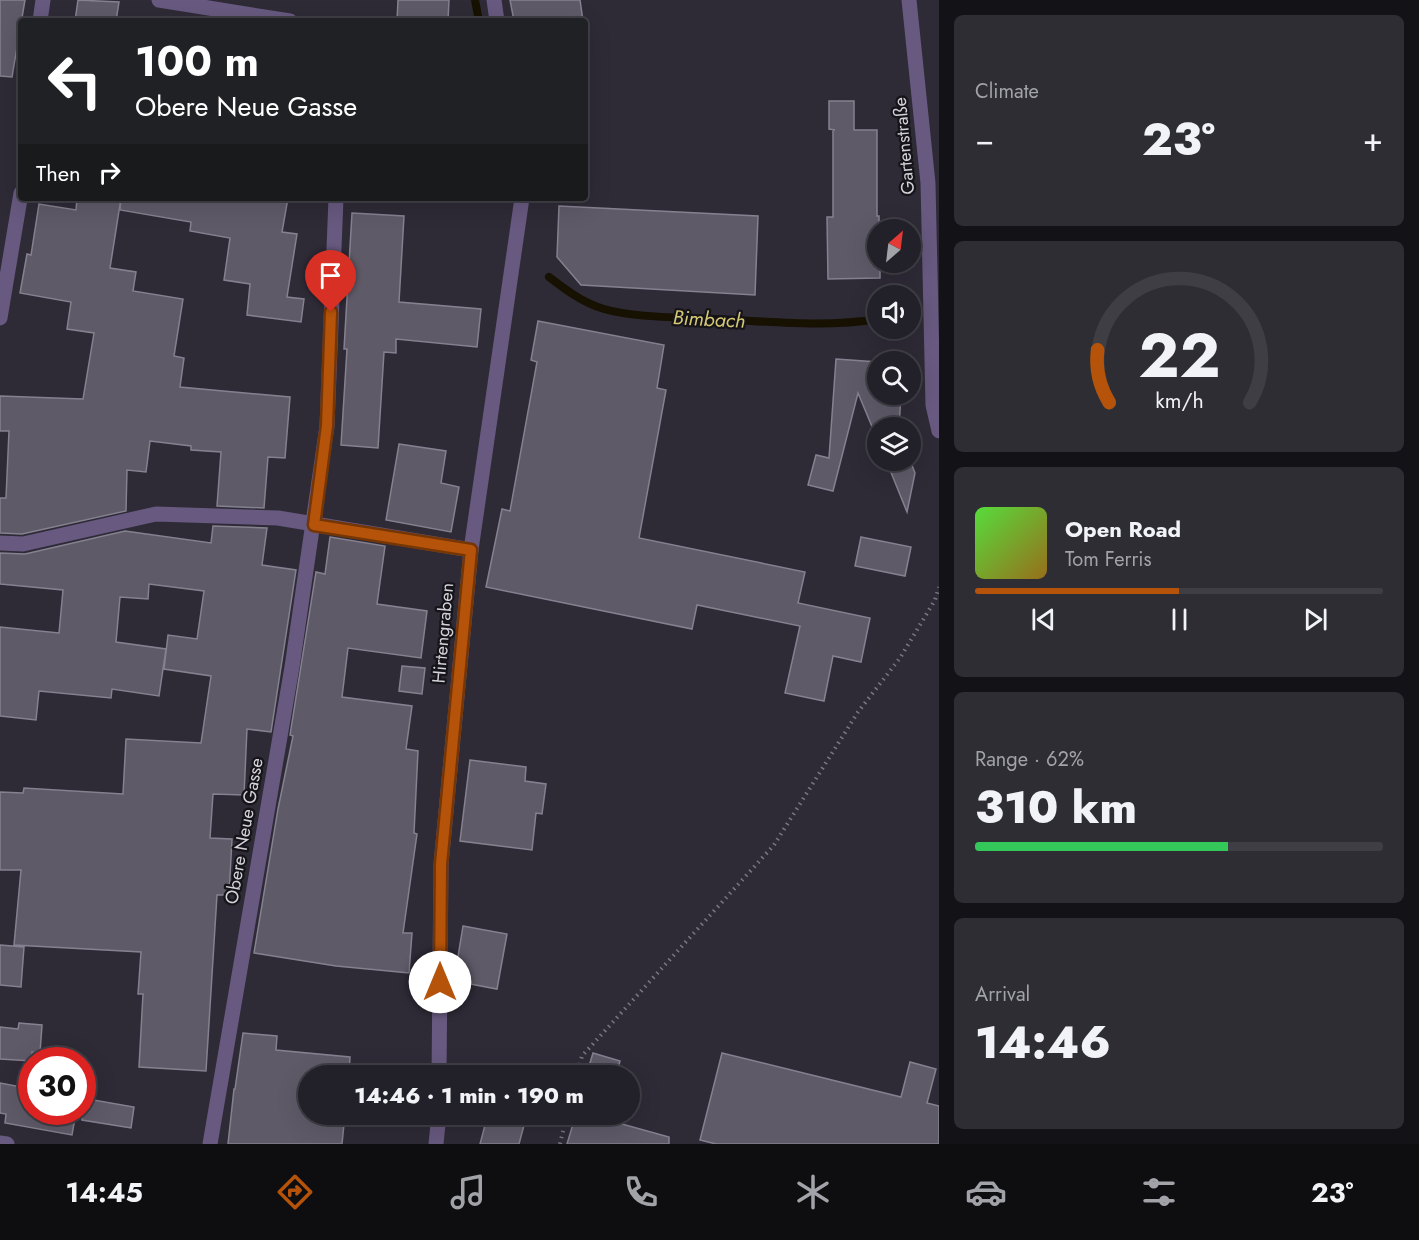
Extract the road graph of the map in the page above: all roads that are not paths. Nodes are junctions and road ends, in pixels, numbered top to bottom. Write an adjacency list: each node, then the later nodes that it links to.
1 (43, 0): 5 (street)
2 (159, 0): 6 (street)
3 (494, 0): 7 (street)
4 (909, 0): 13 (street, Gartenstraße)
5 (40, 18)
6 (271, 18)
7 (497, 18)
8 (20, 201): 11 (street)
9 (336, 201): 14 (street, Obere Neue Gasse)
10 (522, 201): 16 (street, Hirtengraben)
11 (3, 294): 12 (street)
12 (0, 318)
13 (939, 431)
14 (314, 525): 15 (street); 16 (street); 21 (street, Obere Neue Gasse)
15 (0, 543)
16 (471, 550): 17 (street, Hirtengraben)
17 (439, 1065)
18 (438, 1125): 22 (street)
19 (0, 1143): 20 (street)
20 (7, 1144)
21 (210, 1144)
22 (435, 1144)

